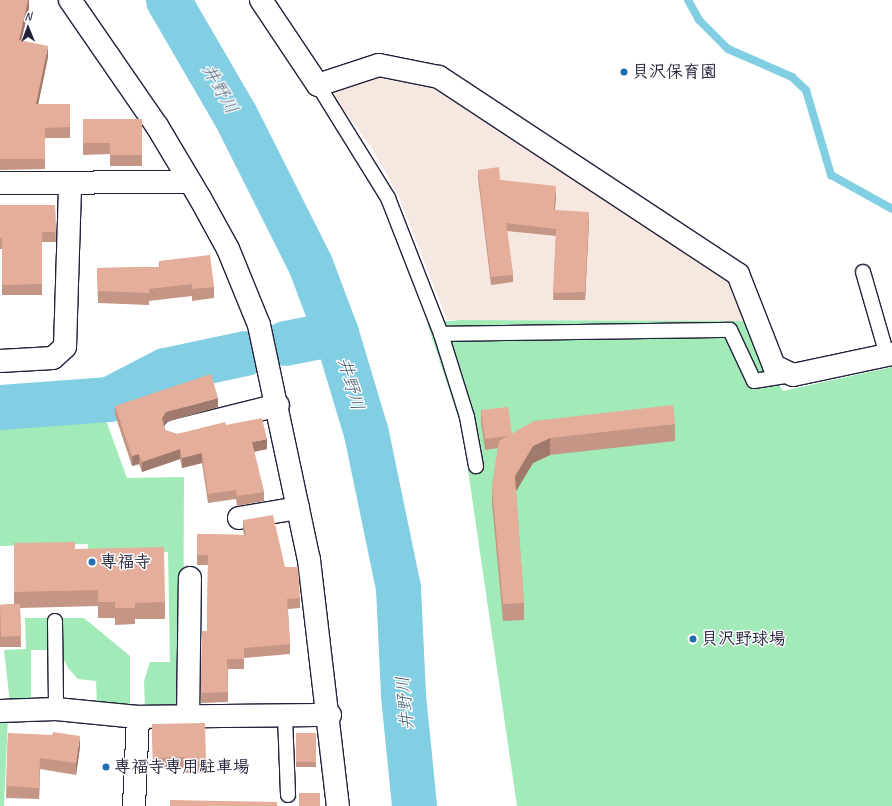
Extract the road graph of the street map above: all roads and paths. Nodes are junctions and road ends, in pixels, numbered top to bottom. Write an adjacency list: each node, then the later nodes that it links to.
1 (70, 0): 4 (street)
2 (261, 0): 3 (street)
3 (318, 85): 8 (lane); 11 (street)
4 (190, 182): 6 (street); 12 (street)
5 (0, 183): 6 (street)
6 (70, 184): 10 (street)
7 (863, 272): 9 (lane)
8 (442, 334): 11 (lane); 14 (lane)
9 (889, 354): 11 (street)
10 (0, 361)
11 (793, 375)
12 (278, 404): 13 (street); 15 (street)
13 (174, 431)
14 (476, 466)
15 (298, 508): 16 (street); 21 (street)
16 (239, 518)
17 (190, 578): 24 (street)
18 (55, 621): 19 (lane)
19 (56, 709): 20 (street); 23 (street)
20 (0, 711)
21 (330, 715): 22 (street); 27 (street)
22 (285, 716): 24 (street); 25 (lane)
23 (138, 717): 24 (street); 26 (street)
24 (188, 717)
25 (288, 795)
26 (134, 806)
27 (338, 806)

